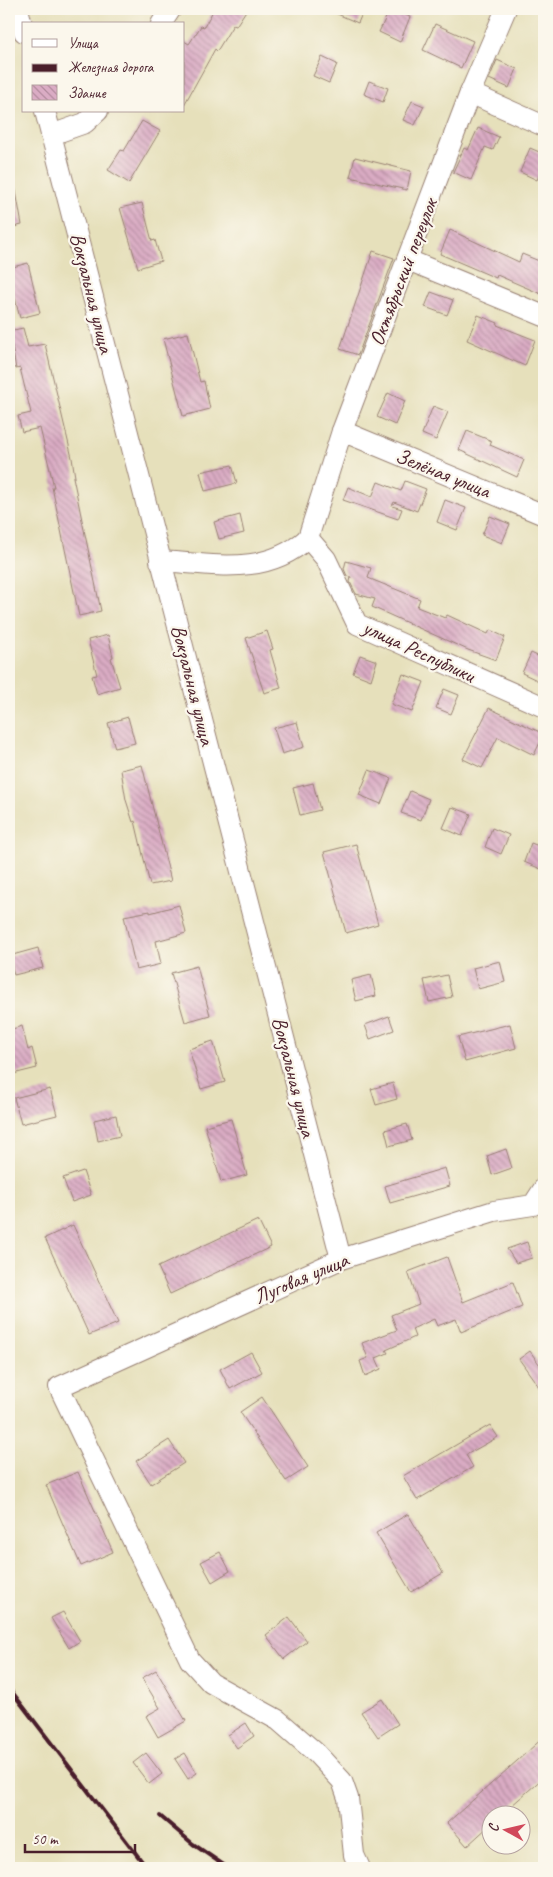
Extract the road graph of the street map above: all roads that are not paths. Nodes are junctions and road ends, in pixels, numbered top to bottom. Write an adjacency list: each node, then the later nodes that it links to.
1 (18, 9): 5 (street)
2 (171, 9): 4 (street)
3 (506, 9): 6 (street, Октябрьский переулок)
4 (162, 22)
5 (22, 24)
6 (470, 93): 9 (street); 11 (street, Октябрьский переулок)
7 (45, 112): 10 (street, Вокзальная улица)
8 (97, 112): 10 (street)
9 (544, 126)
10 (51, 135): 16 (street, Вокзальная улица)
11 (408, 260): 12 (street); 13 (street, Октябрьский переулок)
12 (544, 316)
13 (342, 431): 14 (street, Зелёная улица); 15 (street, Октябрьский переулок)
14 (544, 515)
15 (308, 538): 16 (street); 17 (street, улица Республики)
16 (160, 561): 20 (street, Вокзальная улица)
17 (544, 707)
18 (544, 1188): 19 (street, Луговая улица)
19 (539, 1209): 20 (street, Луговая улица)
20 (341, 1259): 21 (street, Луговая улица)
21 (360, 1868)

